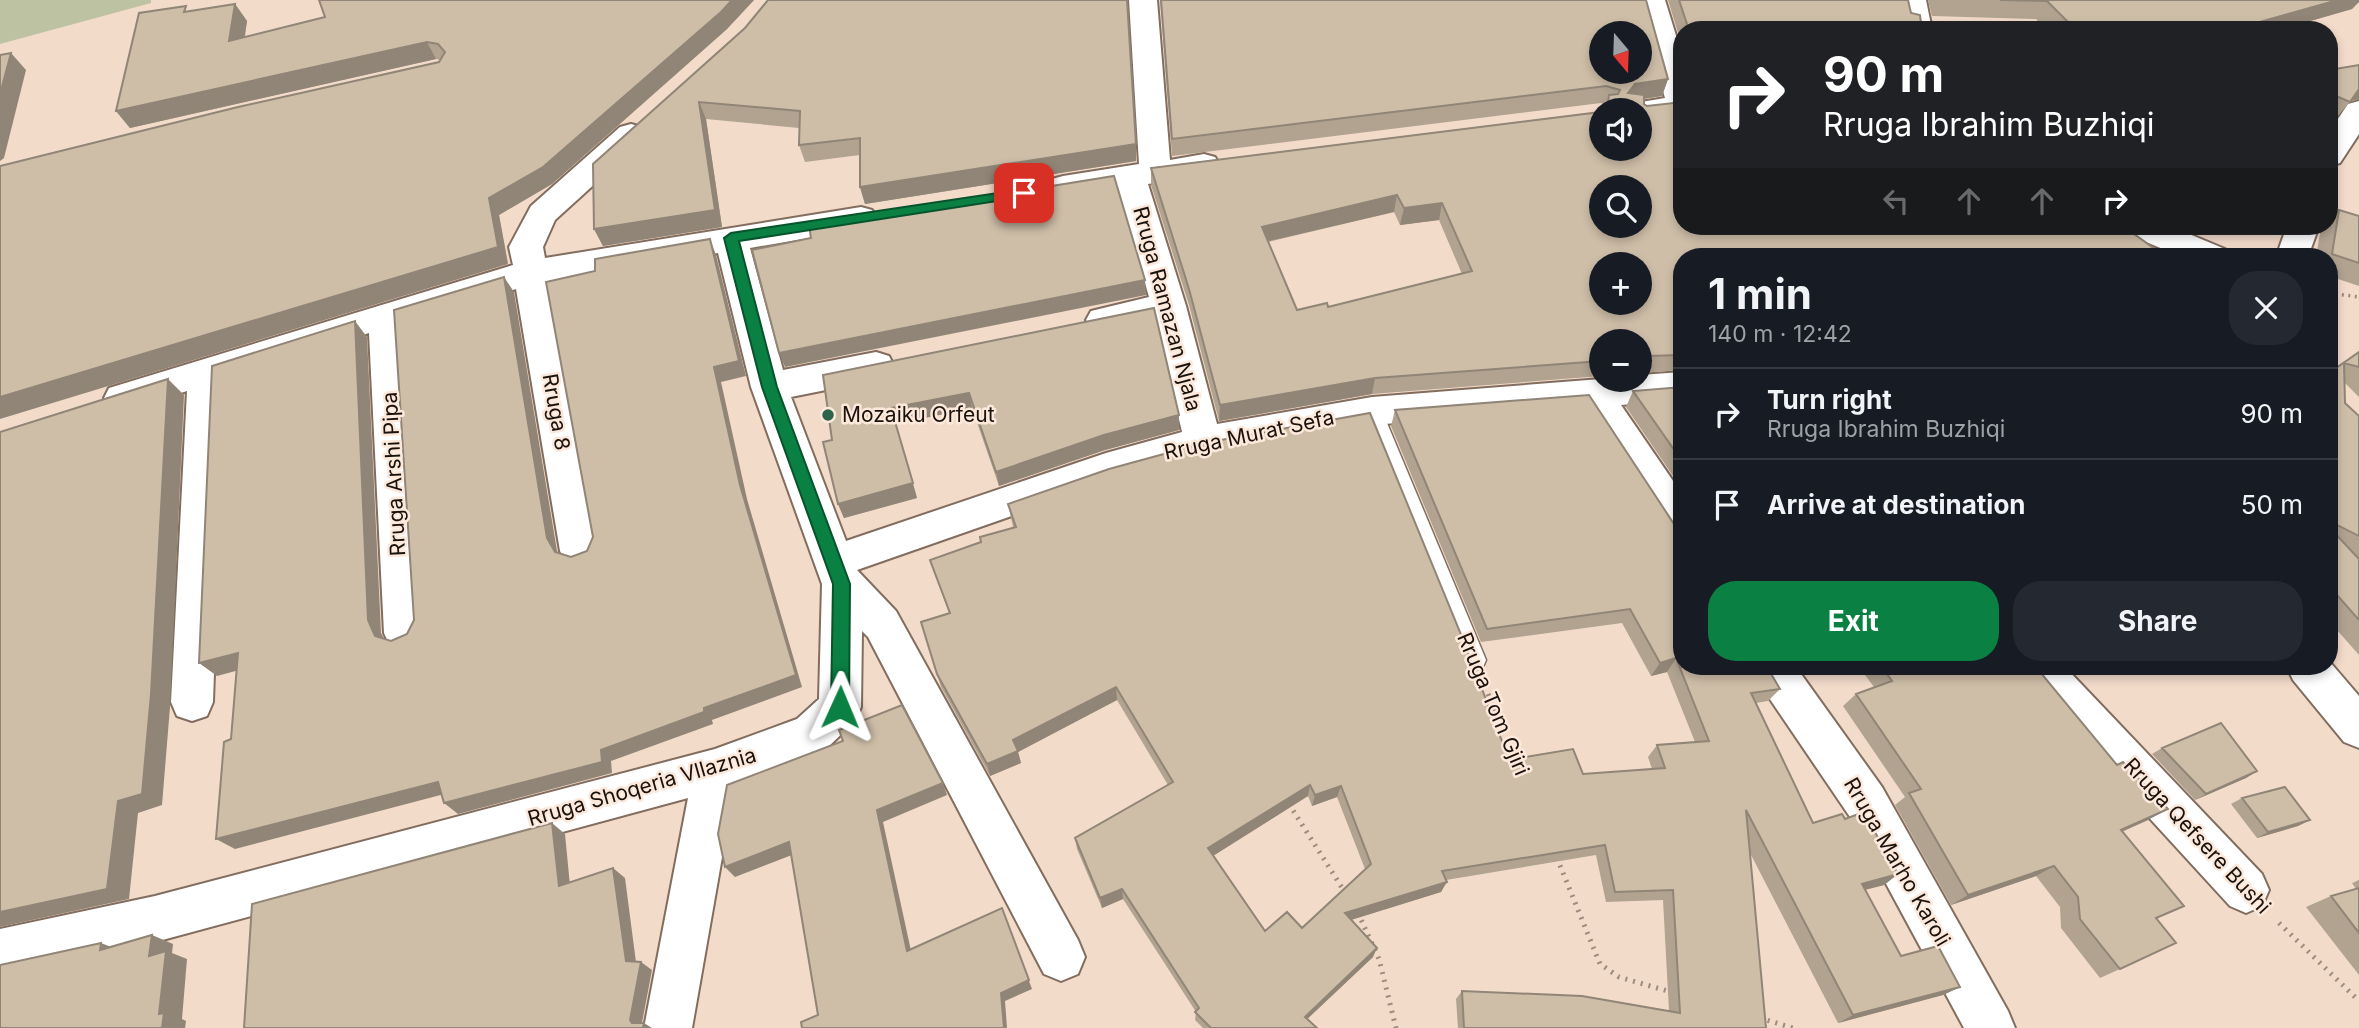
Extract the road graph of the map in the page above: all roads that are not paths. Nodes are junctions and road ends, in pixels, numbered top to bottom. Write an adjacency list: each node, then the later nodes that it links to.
1 (1143, 0): 12 (street, Rruga Ramazan Njala)
2 (1651, 0): 5 (street)
3 (1912, 0): 4 (street)
4 (1916, 21)
5 (1673, 75)
6 (1673, 107): 7 (street)
7 (1652, 110)
8 (2359, 111): 10 (street)
9 (656, 112): 18 (street, Rruga 8)
10 (2338, 142)
11 (1236, 161): 12 (street)
12 (1143, 174): 13 (street); 19 (street, Rruga Ramazan Njala)
13 (1034, 192)
14 (896, 213): 16 (street)
15 (2160, 235): 17 (street)
16 (731, 238): 18 (street); 24 (street, Rruga Shoqeria Vllaznia)
17 (2192, 248)
18 (532, 272): 20 (street); 31 (street, Rruga 8)
19 (1170, 306): 21 (street); 29 (street, Rruga Ramazan Njala)
20 (385, 315): 23 (street); 33 (street, Rruga Arshi Pipa)
21 (1076, 325)
22 (903, 360): 24 (street)
23 (206, 372): 27 (street); 38 (street)
24 (769, 387): 32 (street, Rruga Shoqeria Vllaznia)
25 (1673, 387): 26 (street, Rruga Murat Sefa)
26 (1594, 394): 28 (street, Rruga Murat Sefa); 30 (street)
27 (90, 408)
28 (1372, 411): 29 (street, Rruga Murat Sefa); 34 (lane, Rruga Tom Gjiri)
29 (1203, 441): 32 (street, Rruga Murat Sefa)
30 (1673, 512)
31 (580, 551)
32 (837, 573): 40 (street, Rruga Shoqeria Vllaznia); 43 (street)
33 (404, 633)
34 (1475, 660)
35 (1778, 675): 45 (street, Rruga Marho Karoli)
36 (2045, 675): 41 (street, Rruga Qefsere Bushi)
37 (2315, 675): 39 (street)
38 (192, 702)
39 (2359, 728)
40 (715, 770): 42 (street, Rruga Shoqeria Vllaznia); 44 (street)
41 (2246, 890)
42 (0, 953)
43 (1061, 957)
44 (668, 1028)
45 (1991, 1028)

